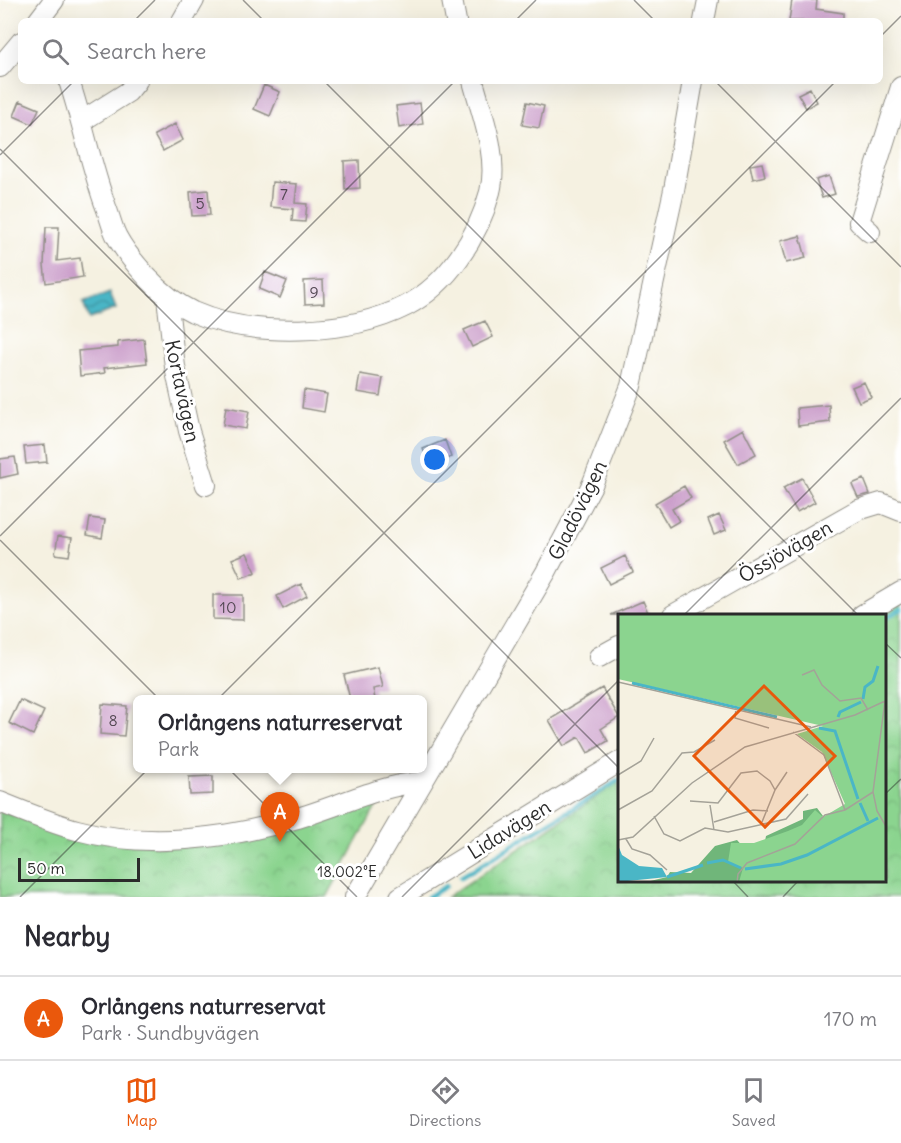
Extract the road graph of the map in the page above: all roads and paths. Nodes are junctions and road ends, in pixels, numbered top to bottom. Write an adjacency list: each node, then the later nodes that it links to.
1 (194, 0): 4 (street)
2 (452, 0): 5 (street)
3 (708, 0): 6 (street)
4 (184, 18)
5 (455, 18)
6 (705, 18)
7 (18, 46): 8 (street)
8 (0, 67)
9 (70, 84): 14 (street)
10 (135, 84): 14 (street)
11 (474, 84): 16 (street)
12 (692, 84): 25 (street, Gladövägen)
13 (901, 87): 15 (street)
14 (82, 121): 16 (street)
15 (870, 232)
16 (167, 297): 17 (street, Kortavägen)
17 (206, 485)
18 (901, 511): 20 (street, Össjövägen)
19 (901, 592): 21 (street)
20 (675, 614)
21 (864, 614)
22 (618, 647): 23 (street)
23 (599, 657)
24 (618, 763): 30 (street, Lidavägen)
25 (427, 772)
26 (427, 773): 27 (street, Gladövägen)
27 (421, 782): 28 (street); 29 (street, Gladövägen)
28 (0, 801)
29 (355, 897)
30 (400, 897)

